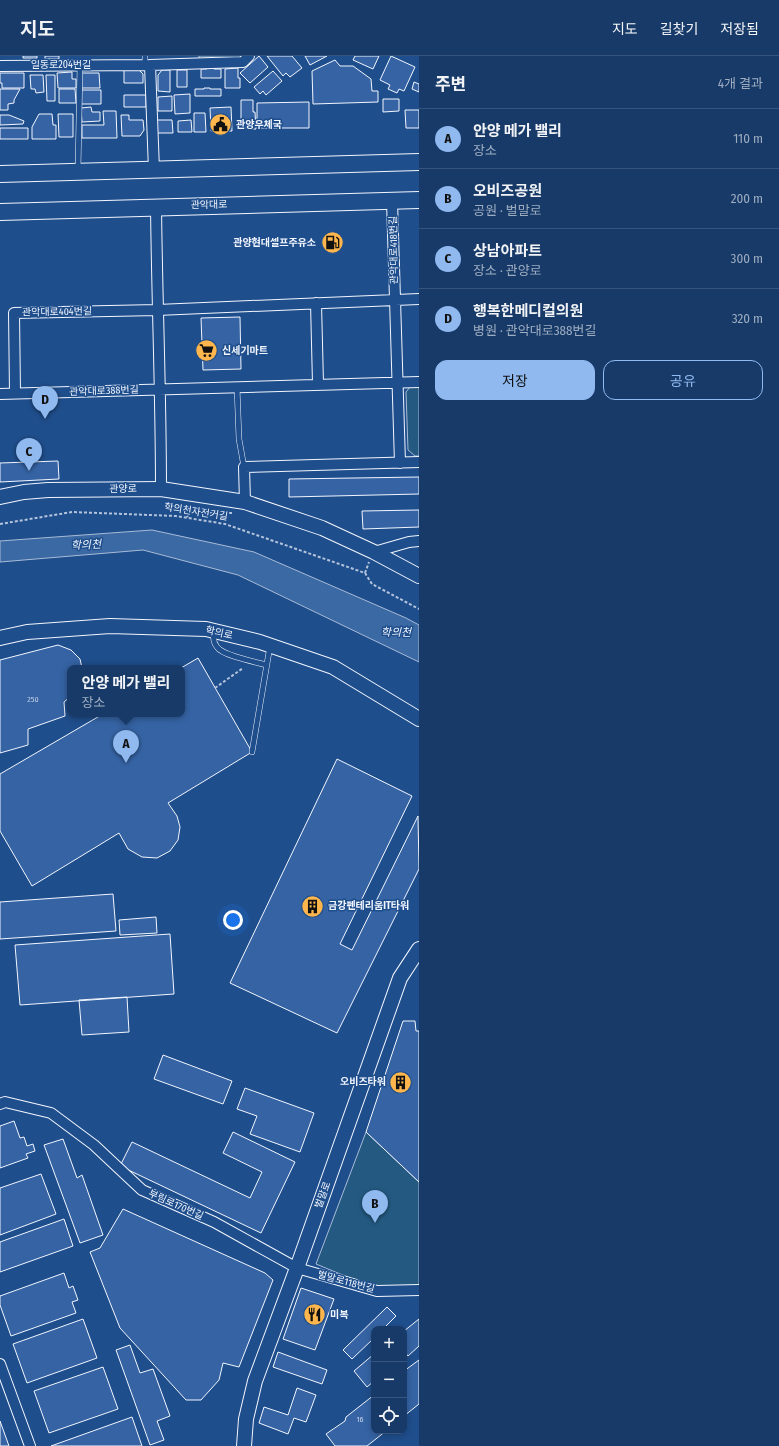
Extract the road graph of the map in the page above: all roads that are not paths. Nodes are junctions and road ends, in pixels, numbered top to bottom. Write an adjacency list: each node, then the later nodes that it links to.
1 (250, 56): 2 (street, 일동로204번길)
2 (147, 62): 3 (street, 일동로204번길); 6 (street)
3 (80, 65): 4 (street, 일동로204번길); 7 (lane)
4 (0, 66)
5 (419, 162): 6 (main road)
6 (154, 170): 7 (main road)
7 (78, 172): 8 (main road)
8 (0, 174)
9 (419, 200): 10 (main road, 관악대로)
10 (392, 201): 11 (main road, 관악대로); 13 (street, 관악대로418번길)
11 (156, 206): 12 (main road, 관악대로); 16 (street)
12 (0, 212)
13 (395, 299): 14 (street); 15 (street, 관악대로404번길); 17 (street, 관악대로418번길)
14 (419, 299)
15 (316, 303): 16 (street, 관악대로404번길); 19 (street)
16 (157, 310): 21 (street); 22 (street, 관악대로404번길)
17 (397, 382): 18 (street); 19 (street); 24 (street, 관악대로418번길)
18 (419, 382)
19 (318, 384): 20 (street)
20 (237, 387): 21 (street); 26 (lane)
21 (161, 389): 22 (street, 관악대로388번길); 27 (street)
22 (16, 393): 23 (street, 관악대로388번길)
23 (0, 394)
24 (400, 462): 25 (street); 26 (street)
25 (419, 462)
26 (244, 467): 29 (street)
27 (162, 489): 28 (street, 관양로); 29 (street, 관양로)
28 (0, 497)
29 (245, 502): 31 (street, 관양로)
30 (419, 541): 31 (street)
31 (374, 552): 32 (street, 관양로)
32 (419, 576)
33 (214, 631): 34 (street, 학의로); 35 (street, 학의로); 36 (lane)
34 (0, 638)
35 (270, 646): 36 (lane); 37 (street, 학의로)
36 (267, 665): 38 (lane)
37 (419, 719)
38 (252, 752)
39 (419, 949): 41 (street, 벌말로)
40 (0, 1104): 41 (street, 부림로170번길)
41 (297, 1268): 42 (street, 벌말로118번길); 45 (street, 벌말로)
42 (419, 1290)
43 (0, 1364): 44 (street)
44 (30, 1446)
45 (244, 1446)

